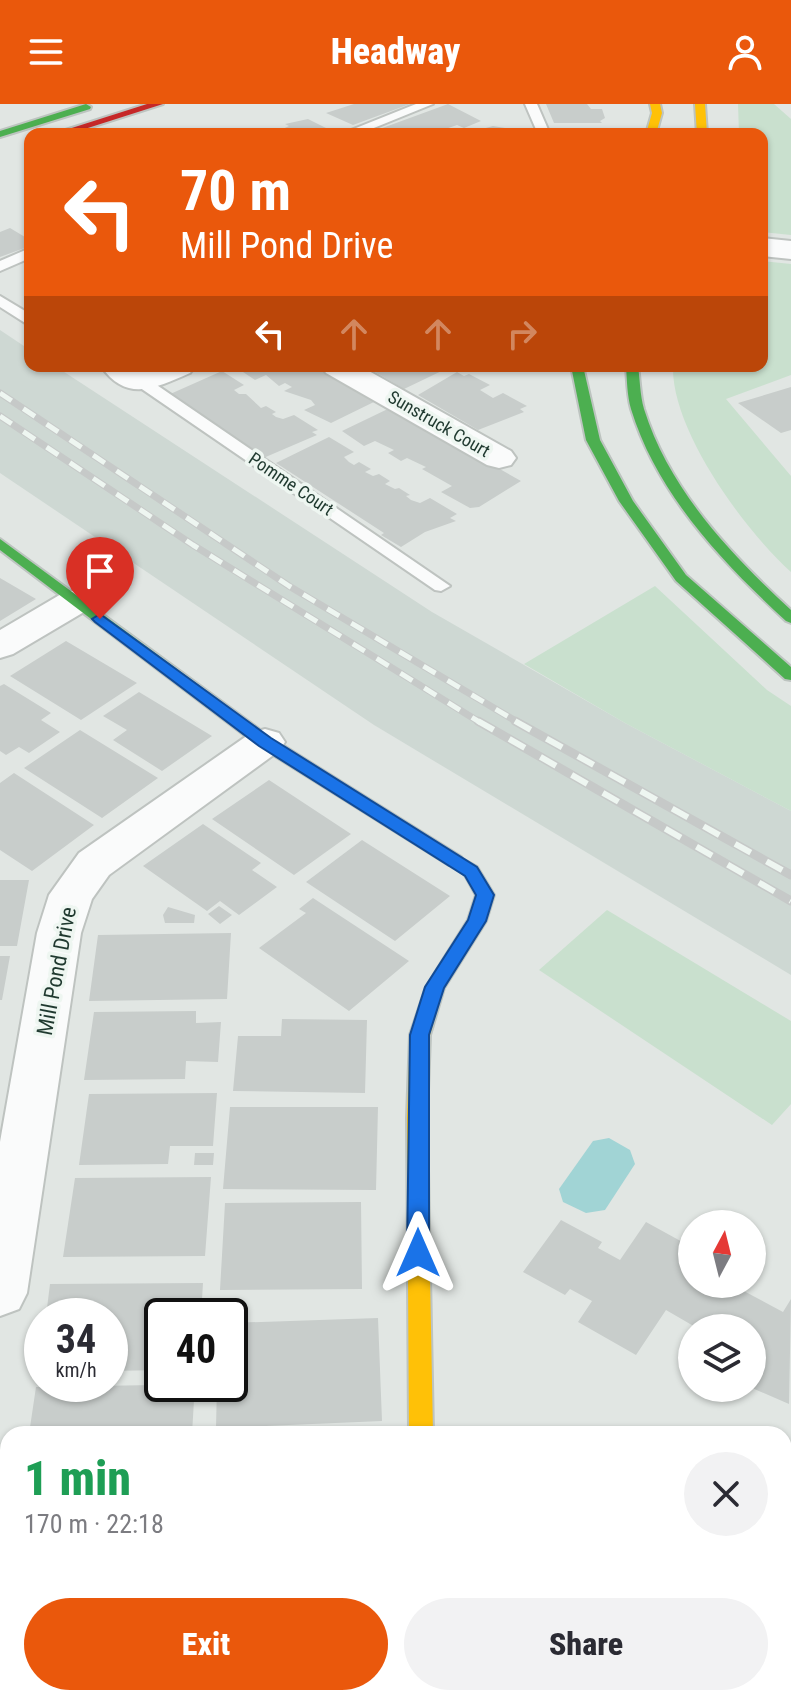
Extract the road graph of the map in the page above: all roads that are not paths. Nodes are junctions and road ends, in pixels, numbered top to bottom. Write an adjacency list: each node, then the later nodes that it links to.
1 (96, 104): 12 (street)
2 (158, 104): 7 (street)
3 (427, 104): 8 (lane)
4 (531, 104): 9 (lane)
5 (655, 104): 10 (street)
6 (700, 104): 11 (street)
7 (78, 128)
8 (363, 128)
9 (541, 128)
10 (653, 128)
11 (702, 128)
12 (0, 134)
13 (24, 145): 14 (street)
14 (0, 152)
15 (768, 248): 16 (street)
16 (791, 250)
17 (24, 255): 18 (lane)
18 (0, 267)
19 (0, 300): 20 (lane)
20 (24, 317)
21 (348, 372): 25 (street, Sunstruck Court)
22 (578, 372): 31 (street)
23 (633, 372): 29 (street)
24 (129, 374): 27 (lane, Pomme Court)
25 (499, 458)
26 (0, 543): 28 (street)
27 (441, 586)
28 (76, 601): 30 (street); 32 (street)
29 (791, 618)
30 (0, 646)
31 (791, 675)
32 (265, 742): 33 (street, Mill Pond Drive); 34 (street)
33 (0, 1293)
34 (421, 1426)

